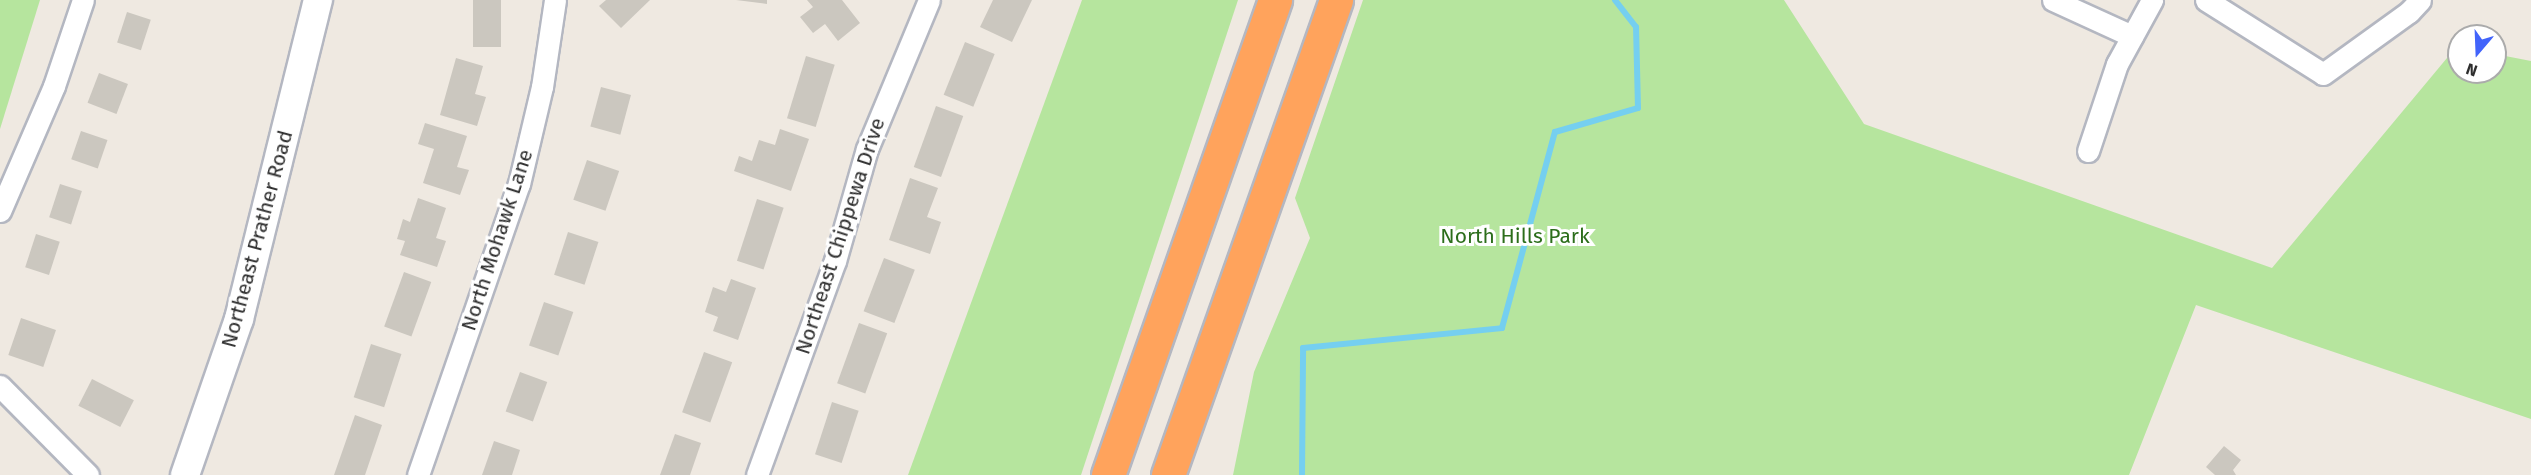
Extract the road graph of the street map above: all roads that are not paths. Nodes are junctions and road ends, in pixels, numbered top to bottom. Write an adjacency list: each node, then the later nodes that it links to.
1 (83, 0): 13 (street)
2 (318, 0): 16 (main road, Northeast Prather Road)
3 (555, 0): 17 (street, North Mohawk Lane)
4 (929, 0): 18 (street, Northeast Chippewa Drive)
5 (1275, 0): 19 (highway)
6 (1336, 0): 20 (highway)
7 (2053, 0): 11 (street)
8 (2152, 0): 11 (street)
9 (2206, 0): 10 (street)
10 (2420, 0)
11 (2132, 36): 12 (street)
12 (2088, 151)
13 (0, 211)
14 (0, 386): 15 (street)
15 (88, 475)
16 (185, 475)
17 (418, 475)
18 (757, 475)
19 (1108, 475)
20 (1168, 475)

